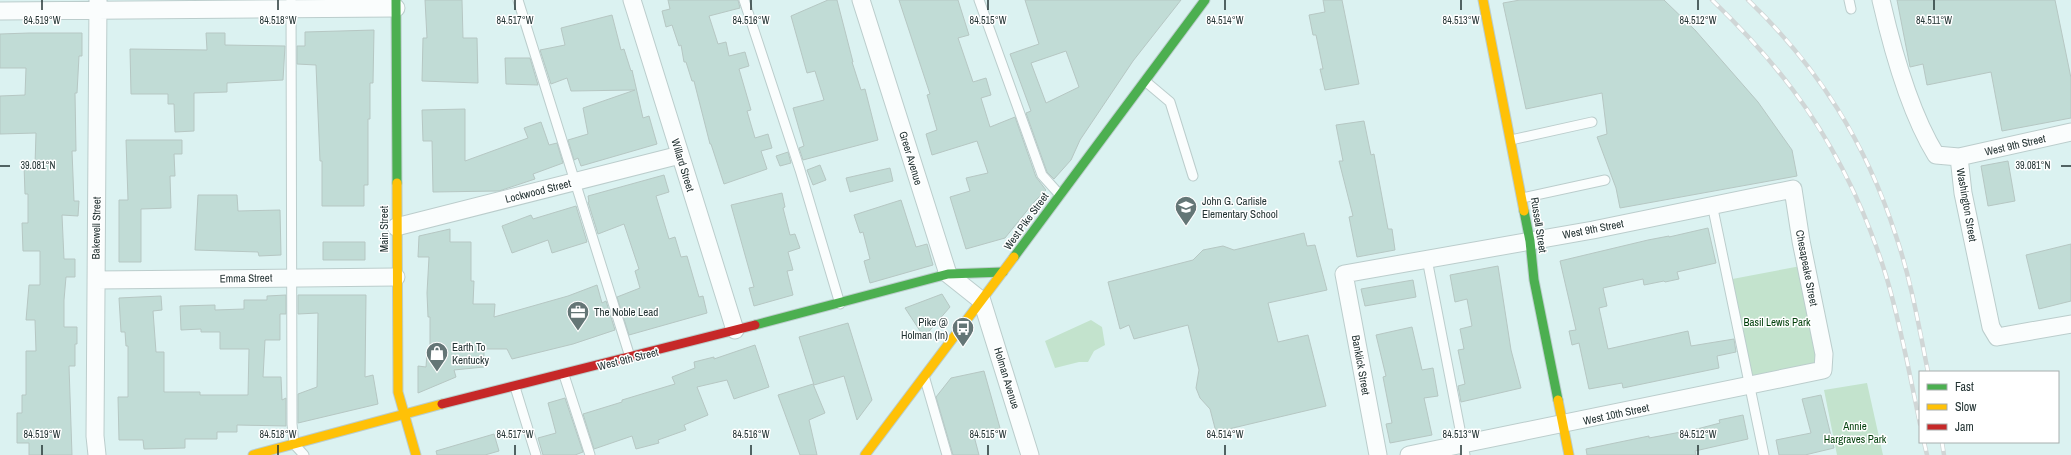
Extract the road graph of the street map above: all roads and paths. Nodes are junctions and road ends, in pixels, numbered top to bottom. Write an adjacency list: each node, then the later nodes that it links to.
1 (518, 0): 21 (lane)
2 (632, 0): 17 (street, Willard Street)
3 (744, 0): 36 (lane)
4 (861, 0): 30 (street, Greer Avenue)
5 (980, 0): 23 (lane)
6 (1205, 0): 13 (street, West Pike Street)
7 (1483, 0): 16 (street, Russell Street)
8 (1881, 0): 18 (street, Washington Street)
9 (291, 4): 10 (street); 11 (street); 32 (lane)
10 (396, 4): 26 (street, Main Street)
11 (98, 5): 12 (street); 34 (street, Bakewell Street)
12 (0, 11)
13 (1145, 81): 19 (lane); 23 (street, West Pike Street)
14 (1592, 122): 16 (lane)
15 (2071, 132): 18 (street, West 9th Street)
16 (1510, 140): 24 (street, Russell Street)
17 (680, 155): 21 (street, Lockwood Street); 38 (street, Willard Street)
18 (1959, 157): 37 (street, Washington Street)
19 (1193, 176)
20 (1605, 180): 24 (lane)
21 (575, 182): 26 (street, Lockwood Street); 39 (lane)
22 (1793, 189): 25 (street, West 9th Street); 40 (street, Chesapeake Street)
23 (1060, 195): 29 (street, West Pike Street)
24 (1522, 198): 27 (street, Russell Street)
25 (1712, 204): 27 (street, West 9th Street); 43 (lane)
26 (396, 227): 33 (street, Main Street)
27 (1530, 241): 28 (street, West 9th Street); 46 (street, Russell Street)
28 (1426, 259): 31 (street, West 9th Street); 48 (lane)
29 (1003, 272): 30 (street, West 9th Street); 35 (street, West Pike Street)
30 (948, 274): 35 (street); 36 (street, West 9th Street)
31 (1344, 274): 58 (street, Banklick Street)
32 (293, 277): 33 (street, Emma Street); 34 (street, Emma Street); 47 (lane)
33 (396, 277): 45 (street, Main Street)
34 (96, 280): 49 (street, Bakewell Street)
35 (982, 301): 42 (street, West Pike Street); 57 (street, Holman Avenue)
36 (840, 304): 38 (street, West 9th Street)
37 (2071, 324)
38 (735, 330): 39 (street, West 9th Street)
39 (630, 358): 41 (street, West 9th Street)
40 (1823, 370): 43 (street, West 10th Street)
41 (564, 375): 44 (street, West 9th Street); 54 (lane)
42 (924, 376): 55 (street, West Pike Street); 56 (lane)
43 (1750, 386): 46 (street, West 10th Street); 61 (lane)
44 (515, 387): 45 (street, West 9th Street); 53 (lane)
45 (403, 414): 47 (street, West 9th Street); 52 (street, Main Street)
46 (1563, 425): 48 (street, West 10th Street); 60 (street, Russell Street)
47 (294, 444): 50 (street, West 9th Street); 51 (lane)
48 (1464, 450): 59 (street, West 10th Street)
49 (97, 455)
50 (253, 455)
51 (304, 455)
52 (416, 455)
53 (536, 455)
54 (590, 455)
55 (865, 455)
56 (947, 455)
57 (1030, 455)
58 (1378, 455)
59 (1409, 455)
60 (1569, 455)
61 (1764, 455)

